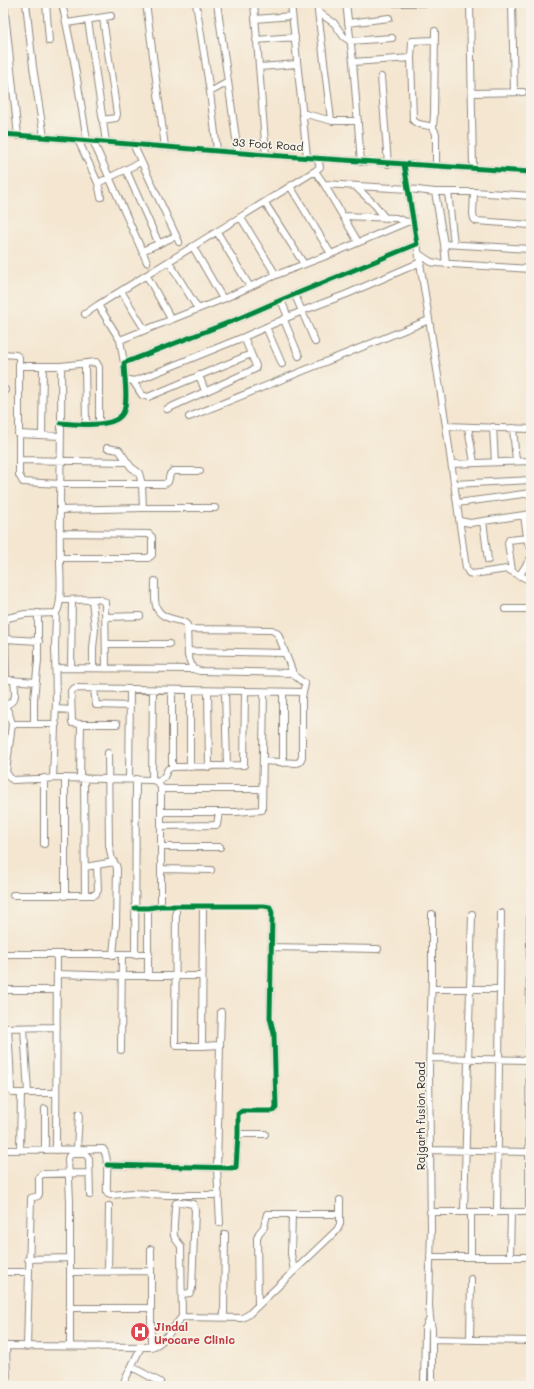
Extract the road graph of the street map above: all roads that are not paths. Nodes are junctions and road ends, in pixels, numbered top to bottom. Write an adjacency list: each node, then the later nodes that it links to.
1 (4, 3): 49 (street)
2 (26, 3): 50 (street)
3 (46, 3): 31 (street)
4 (62, 3): 25 (street)
5 (146, 3): 55 (street)
6 (196, 3): 39 (street)
7 (217, 3): 38 (street)
8 (254, 3): 22 (street)
9 (292, 3): 19 (street)
10 (317, 3): 17 (street)
11 (346, 3): 24 (street)
12 (393, 3): 13 (street)
13 (435, 3): 14 (street)
14 (470, 3): 15 (street); 42 (street)
15 (504, 3)
16 (512, 3): 40 (street)
17 (318, 12): 32 (street); 45 (street)
18 (111, 16): 20 (street)
19 (292, 16): 22 (street); 27 (street)
20 (103, 18): 23 (street); 44 (street)
21 (389, 18): 24 (street)
22 (255, 19): 29 (street)
23 (88, 20): 25 (street); 44 (street)
24 (348, 22): 32 (street)
25 (67, 23): 52 (street)
26 (435, 31): 30 (street)
27 (295, 37): 29 (street); 35 (street)
28 (392, 38): 32 (street)
29 (256, 40): 36 (street)
30 (435, 40): 33 (street); 47 (street)
31 (50, 41)
32 (350, 41): 34 (street)
33 (411, 58): 34 (street); 47 (street)
34 (353, 62): 46 (street)
35 (297, 64): 36 (street); 43 (street)
36 (260, 67): 58 (street)
37 (381, 77): 63 (street)
38 (228, 82): 39 (street); 57 (street)
39 (210, 92): 56 (street)
40 (514, 92): 41 (street); 42 (street)
41 (523, 92)
42 (472, 93): 66 (street)
43 (302, 113): 45 (street); 59 (street)
44 (102, 120): 53 (street)
45 (331, 120): 46 (street)
46 (358, 121): 62 (street)
47 (433, 127): 65 (street)
48 (3, 134): 49 (street, 33 Foot Road)
49 (18, 136): 50 (street, 33 Foot Road)
50 (44, 137): 51 (street, 33 Foot Road)
51 (78, 140): 52 (street, 33 Foot Road); 71 (street)
52 (90, 141): 53 (street, 33 Foot Road); 70 (street)
53 (106, 142): 54 (street, 33 Foot Road)
54 (133, 144): 55 (street, 33 Foot Road); 61 (street)
55 (164, 146): 56 (street, 33 Foot Road)
56 (216, 150): 57 (street, 33 Foot Road)
57 (238, 153): 58 (street, 33 Foot Road)
58 (266, 155): 59 (street, 33 Foot Road)
59 (307, 157): 60 (street, 33 Foot Road)
60 (317, 158): 62 (street, 33 Foot Road); 68 (street)
61 (141, 162): 67 (street); 88 (street)
62 (361, 162): 63 (street, 33 Foot Road)
63 (388, 164): 64 (street, 33 Foot Road)
64 (404, 164): 65 (street, 33 Foot Road); 75 (street)
65 (436, 166): 66 (street, 33 Foot Road)
66 (474, 168): 69 (street, 33 Foot Road)
67 (126, 170): 70 (street); 91 (street)
68 (315, 172): 72 (street); 73 (street)
69 (531, 172)
70 (108, 178): 71 (street); 97 (street)
71 (98, 183): 80 (street)
72 (324, 184): 74 (street); 82 (street)
73 (290, 186): 81 (street); 98 (street)
74 (355, 186): 75 (street); 84 (street)
75 (409, 189): 76 (street); 85 (street)
76 (435, 192): 77 (street); 93 (street)
77 (448, 192): 78 (street); 94 (street)
78 (474, 192): 79 (street); 86 (street)
79 (531, 196)
80 (101, 197)
81 (265, 203): 83 (street); 103 (street)
82 (343, 216): 84 (street); 90 (street)
83 (241, 218): 87 (street); 106 (street)
84 (385, 218): 85 (street)
85 (410, 221): 90 (street); 92 (street)
86 (531, 225)
87 (217, 232): 95 (street); 108 (street)
88 (176, 236): 89 (street); 91 (street)
89 (179, 242)
90 (358, 242): 98 (street)
91 (159, 244): 97 (street)
92 (417, 244): 99 (street); 110 (street)
93 (444, 244): 94 (street); 104 (street)
94 (454, 244): 96 (street)
95 (193, 248): 101 (street); 111 (street)
96 (531, 249)
97 (142, 251): 100 (street)
98 (331, 254): 103 (street)
99 (419, 254): 102 (street); 104 (street)
100 (147, 262)
101 (170, 262): 107 (street); 114 (street)
102 (421, 262): 115 (street); 119 (street)
103 (304, 264): 106 (street)
104 (446, 264): 105 (street)
105 (531, 269)
106 (276, 275): 108 (street)
107 (147, 276): 109 (street); 118 (street)
108 (250, 287): 111 (street)
109 (121, 291): 113 (street); 121 (street)
110 (295, 295): 112 (street); 115 (street)
111 (223, 299): 114 (street)
112 (281, 300): 117 (street); 128 (street)
113 (98, 305): 116 (street); 123 (street)
114 (198, 309): 118 (street)
115 (302, 311): 117 (street); 124 (street)
116 (85, 314)
117 (286, 318): 120 (street); 127 (street)
118 (171, 319): 121 (street)
119 (429, 320): 139 (street); 143 (street)
120 (266, 327): 122 (street); 130 (street)
121 (145, 330): 123 (street)
122 (244, 337): 126 (street); 136 (street)
123 (120, 340): 128 (street)
124 (315, 342)
125 (3, 354): 131 (street)
126 (251, 354): 134 (street); 137 (street)
127 (299, 356)
128 (124, 363): 135 (street)
129 (85, 364): 133 (street); 141 (street); 142 (street)
130 (282, 364)
131 (19, 366): 132 (street); 148 (street)
132 (43, 366): 133 (street); 149 (street)
133 (61, 366): 140 (street)
134 (199, 375): 136 (street); 137 (street)
135 (125, 378): 136 (street); 142 (street)
136 (133, 381)
137 (205, 391): 138 (street)
138 (167, 409)
139 (189, 417)
140 (61, 423): 141 (street); 150 (street)
141 (86, 424): 142 (street)
142 (99, 424)
143 (446, 426): 144 (street); 159 (street)
144 (468, 427): 145 (street); 158 (street)
145 (493, 427): 146 (street); 157 (street)
146 (513, 428): 147 (street); 154 (street)
147 (531, 429)
148 (18, 434): 149 (street); 152 (street)
149 (42, 435): 150 (street)
150 (60, 436): 153 (street)
151 (107, 448): 156 (street)
152 (19, 460): 153 (street); 162 (street)
153 (60, 461): 156 (street); 162 (street)
154 (516, 461): 155 (street); 157 (street)
155 (531, 461)
156 (127, 462): 163 (street)
157 (496, 462): 158 (street)
158 (474, 463): 159 (street)
159 (452, 464): 164 (street)
160 (200, 471): 163 (street)
161 (531, 480): 164 (street)
162 (60, 484): 163 (street); 169 (street)
163 (142, 484): 167 (street)
164 (454, 484): 166 (street)
165 (531, 494): 166 (street)
166 (457, 503): 172 (street)
167 (143, 508): 168 (street); 169 (street)
168 (215, 508)
169 (60, 510): 174 (street)
170 (531, 514): 171 (street)
171 (524, 515): 173 (street); 175 (street)
172 (460, 521): 173 (street); 180 (street)
173 (483, 521): 179 (street)
174 (61, 533): 177 (street); 177 (street)
175 (527, 538): 176 (street); 180 (street)
176 (531, 547)
177 (60, 558): 184 (street)
178 (531, 558): 181 (street)
179 (488, 560)
180 (512, 571): 181 (street)
181 (519, 576): 183 (street)
182 (155, 581): 194 (street)
183 (531, 581)
184 (60, 600): 185 (street); 190 (street)
185 (72, 600): 186 (street); 202 (street)
186 (92, 600): 192 (street); 204 (street)
187 (505, 609): 188 (street)
188 (531, 609)
189 (38, 613): 190 (street); 193 (street); 196 (street)
190 (56, 613): 201 (street)
191 (140, 616): 192 (street)
192 (106, 617): 197 (street)
193 (4, 618): 195 (street)
194 (188, 629): 199 (street); 200 (street)
195 (5, 639): 196 (street); 207 (street)
196 (39, 641): 208 (street)
197 (106, 644): 198 (street); 203 (street)
198 (169, 644)
199 (188, 651): 200 (street); 205 (street)
200 (285, 653): 206 (street)
201 (56, 668): 202 (street); 222 (street)
202 (71, 668): 204 (street)
203 (106, 668): 204 (street); 205 (street)
204 (94, 669)
205 (193, 669): 206 (street)
206 (293, 673): 219 (street)
207 (14, 680): 208 (street); 220 (street)
208 (36, 682): 225 (street)
209 (94, 689): 210 (street); 221 (street); 223 (street)
210 (130, 690): 211 (street); 221 (street)
211 (153, 690): 212 (street); 243 (street)
212 (172, 691): 213 (street); 234 (street)
213 (190, 691): 214 (street); 235 (street)
214 (208, 691): 215 (street); 232 (street)
215 (225, 691): 216 (street); 233 (street)
216 (245, 692): 217 (street); 233 (street)
217 (264, 692): 218 (street); 230 (street)
218 (283, 692): 219 (street); 231 (street)
219 (303, 692): 231 (street)
220 (4, 705): 224 (street)
221 (130, 706): 242 (street)
222 (56, 709): 223 (street); 226 (street)
223 (71, 710): 227 (street)
224 (12, 724): 225 (street); 236 (street)
225 (34, 724): 226 (street)
226 (56, 724): 238 (street)
227 (81, 724): 228 (street); 240 (street)
228 (117, 724)
229 (108, 753): 241 (street)
230 (263, 762): 231 (street); 244 (street)
231 (283, 763)
232 (209, 766): 233 (street); 235 (street)
233 (227, 766)
234 (172, 767): 235 (street); 243 (street)
235 (190, 767)
236 (5, 772): 237 (street)
237 (44, 778): 238 (street); 248 (street)
238 (53, 778): 239 (street)
239 (64, 778): 240 (street); 258 (street)
240 (82, 778): 241 (street); 253 (street)
241 (108, 779): 242 (street); 251 (street)
242 (132, 779): 243 (street); 262 (street)
243 (157, 783): 244 (street); 245 (street)
244 (262, 790): 246 (street)
245 (161, 812): 246 (street); 247 (street)
246 (219, 812): 247 (street)
247 (161, 826): 249 (street)
248 (44, 844)
249 (161, 847): 250 (street); 254 (street)
250 (220, 847)
251 (114, 862): 252 (street); 273 (street)
252 (97, 866): 253 (street); 257 (street)
253 (85, 867): 257 (street)
254 (161, 870): 255 (street); 259 (street)
255 (211, 870)
256 (13, 895): 258 (street)
257 (85, 895): 258 (street)
258 (65, 896)
259 (161, 906): 261 (street); 263 (street)
260 (203, 906): 261 (street); 268 (street); 280 (street)
261 (176, 907): 279 (street)
262 (135, 908): 263 (street); 275 (street)
263 (148, 908): 272 (street)
264 (432, 914): 281 (street, Rajgarh fusion Road)
265 (472, 914): 282 (street)
266 (501, 914): 283 (street)
267 (530, 916): 296 (street)
268 (271, 947): 269 (street); 302 (street)
269 (378, 949)
270 (3, 954): 271 (street)
271 (57, 954): 273 (street); 276 (street)
272 (149, 954): 275 (street); 278 (street)
273 (113, 955): 274 (street)
274 (122, 955): 275 (street); 277 (street)
275 (135, 955)
276 (57, 974): 277 (street); 285 (street)
277 (122, 976): 278 (street); 292 (street)
278 (148, 976): 279 (street)
279 (175, 976): 280 (street); 291 (street)
280 (202, 976): 291 (street)
281 (432, 989): 282 (street); 293 (street, Rajgarh fusion Road)
282 (470, 989): 283 (street); 294 (street)
283 (500, 989): 295 (street)
284 (3, 990): 285 (street)
285 (57, 990): 287 (street)
286 (221, 1012): 290 (street)
287 (57, 1027): 289 (street); 299 (street)
288 (6, 1028): 289 (street); 297 (street)
289 (24, 1028): 298 (street)
290 (220, 1045): 291 (street); 314 (street)
291 (202, 1046)
292 (121, 1050)
293 (430, 1058): 294 (street); 309 (street, Rajgarh fusion Road)
294 (468, 1059): 295 (street); 310 (street)
295 (498, 1060): 296 (street); 311 (street)
296 (529, 1060): 312 (street)
297 (6, 1063): 298 (street)
298 (24, 1093): 299 (street); 306 (street)
299 (56, 1093): 308 (street)
300 (45, 1109): 307 (street)
301 (79, 1114): 304 (street)
302 (238, 1134): 303 (street); 314 (street)
303 (265, 1134)
304 (77, 1149): 308 (street); 313 (street)
305 (3, 1150): 306 (street)
306 (20, 1150): 307 (street)
307 (45, 1150): 308 (street)
308 (56, 1150)
309 (430, 1150): 310 (street); 321 (street, Rajgarh fusion Road)
310 (466, 1151): 311 (street); 322 (street)
311 (498, 1152): 312 (street); 323 (street)
312 (529, 1152): 324 (street)
313 (107, 1165): 314 (street); 318 (street)
314 (217, 1168): 318 (street)
315 (69, 1174): 316 (street); 316 (street); 334 (street); 335 (street)
316 (89, 1174): 317 (street)
317 (90, 1195)
318 (219, 1195): 327 (street)
319 (340, 1200): 326 (street)
320 (109, 1206): 341 (street)
321 (430, 1212): 322 (street); 332 (street, Rajgarh fusion Road)
322 (468, 1212): 323 (street); 330 (street)
323 (497, 1212): 324 (street)
324 (511, 1212): 331 (street)
325 (292, 1214): 326 (street); 337 (street); 344 (street)
326 (340, 1214): 337 (street)
327 (220, 1223)
328 (226, 1234): 348 (street)
329 (152, 1249): 336 (street)
330 (471, 1256): 331 (street); 332 (street)
331 (510, 1256): 333 (street)
332 (430, 1257): 349 (street, Rajgarh fusion Road)
333 (525, 1257)
334 (69, 1258): 335 (street); 340 (street)
335 (28, 1259): 339 (street)
336 (151, 1271): 341 (street); 346 (street)
337 (294, 1271): 344 (street)
338 (3, 1272): 339 (street)
339 (28, 1272): 355 (street)
340 (70, 1272): 341 (street); 345 (street)
341 (108, 1272)
342 (471, 1279): 351 (street)
343 (182, 1294): 343 (street); 347 (street)
344 (258, 1305): 348 (street)
345 (69, 1308): 346 (street); 354 (street)
346 (151, 1308): 357 (street)
347 (182, 1317): 348 (street); 357 (street)
348 (224, 1317)
349 (430, 1318): 350 (street, Rajgarh fusion Road); 362 (street, Rajgarh fusion Road)
350 (432, 1339): 351 (street); 363 (street, Rajgarh fusion Road)
351 (470, 1339): 352 (street)
352 (531, 1341)
353 (4, 1346): 355 (street); 360 (street)
354 (70, 1346): 355 (street); 356 (street)
355 (27, 1347)
356 (140, 1347): 357 (street); 358 (street)
357 (151, 1347)
358 (132, 1367): 359 (street); 361 (street)
359 (160, 1382)
360 (7, 1386)
361 (122, 1386)
362 (424, 1386)
363 (432, 1386)

